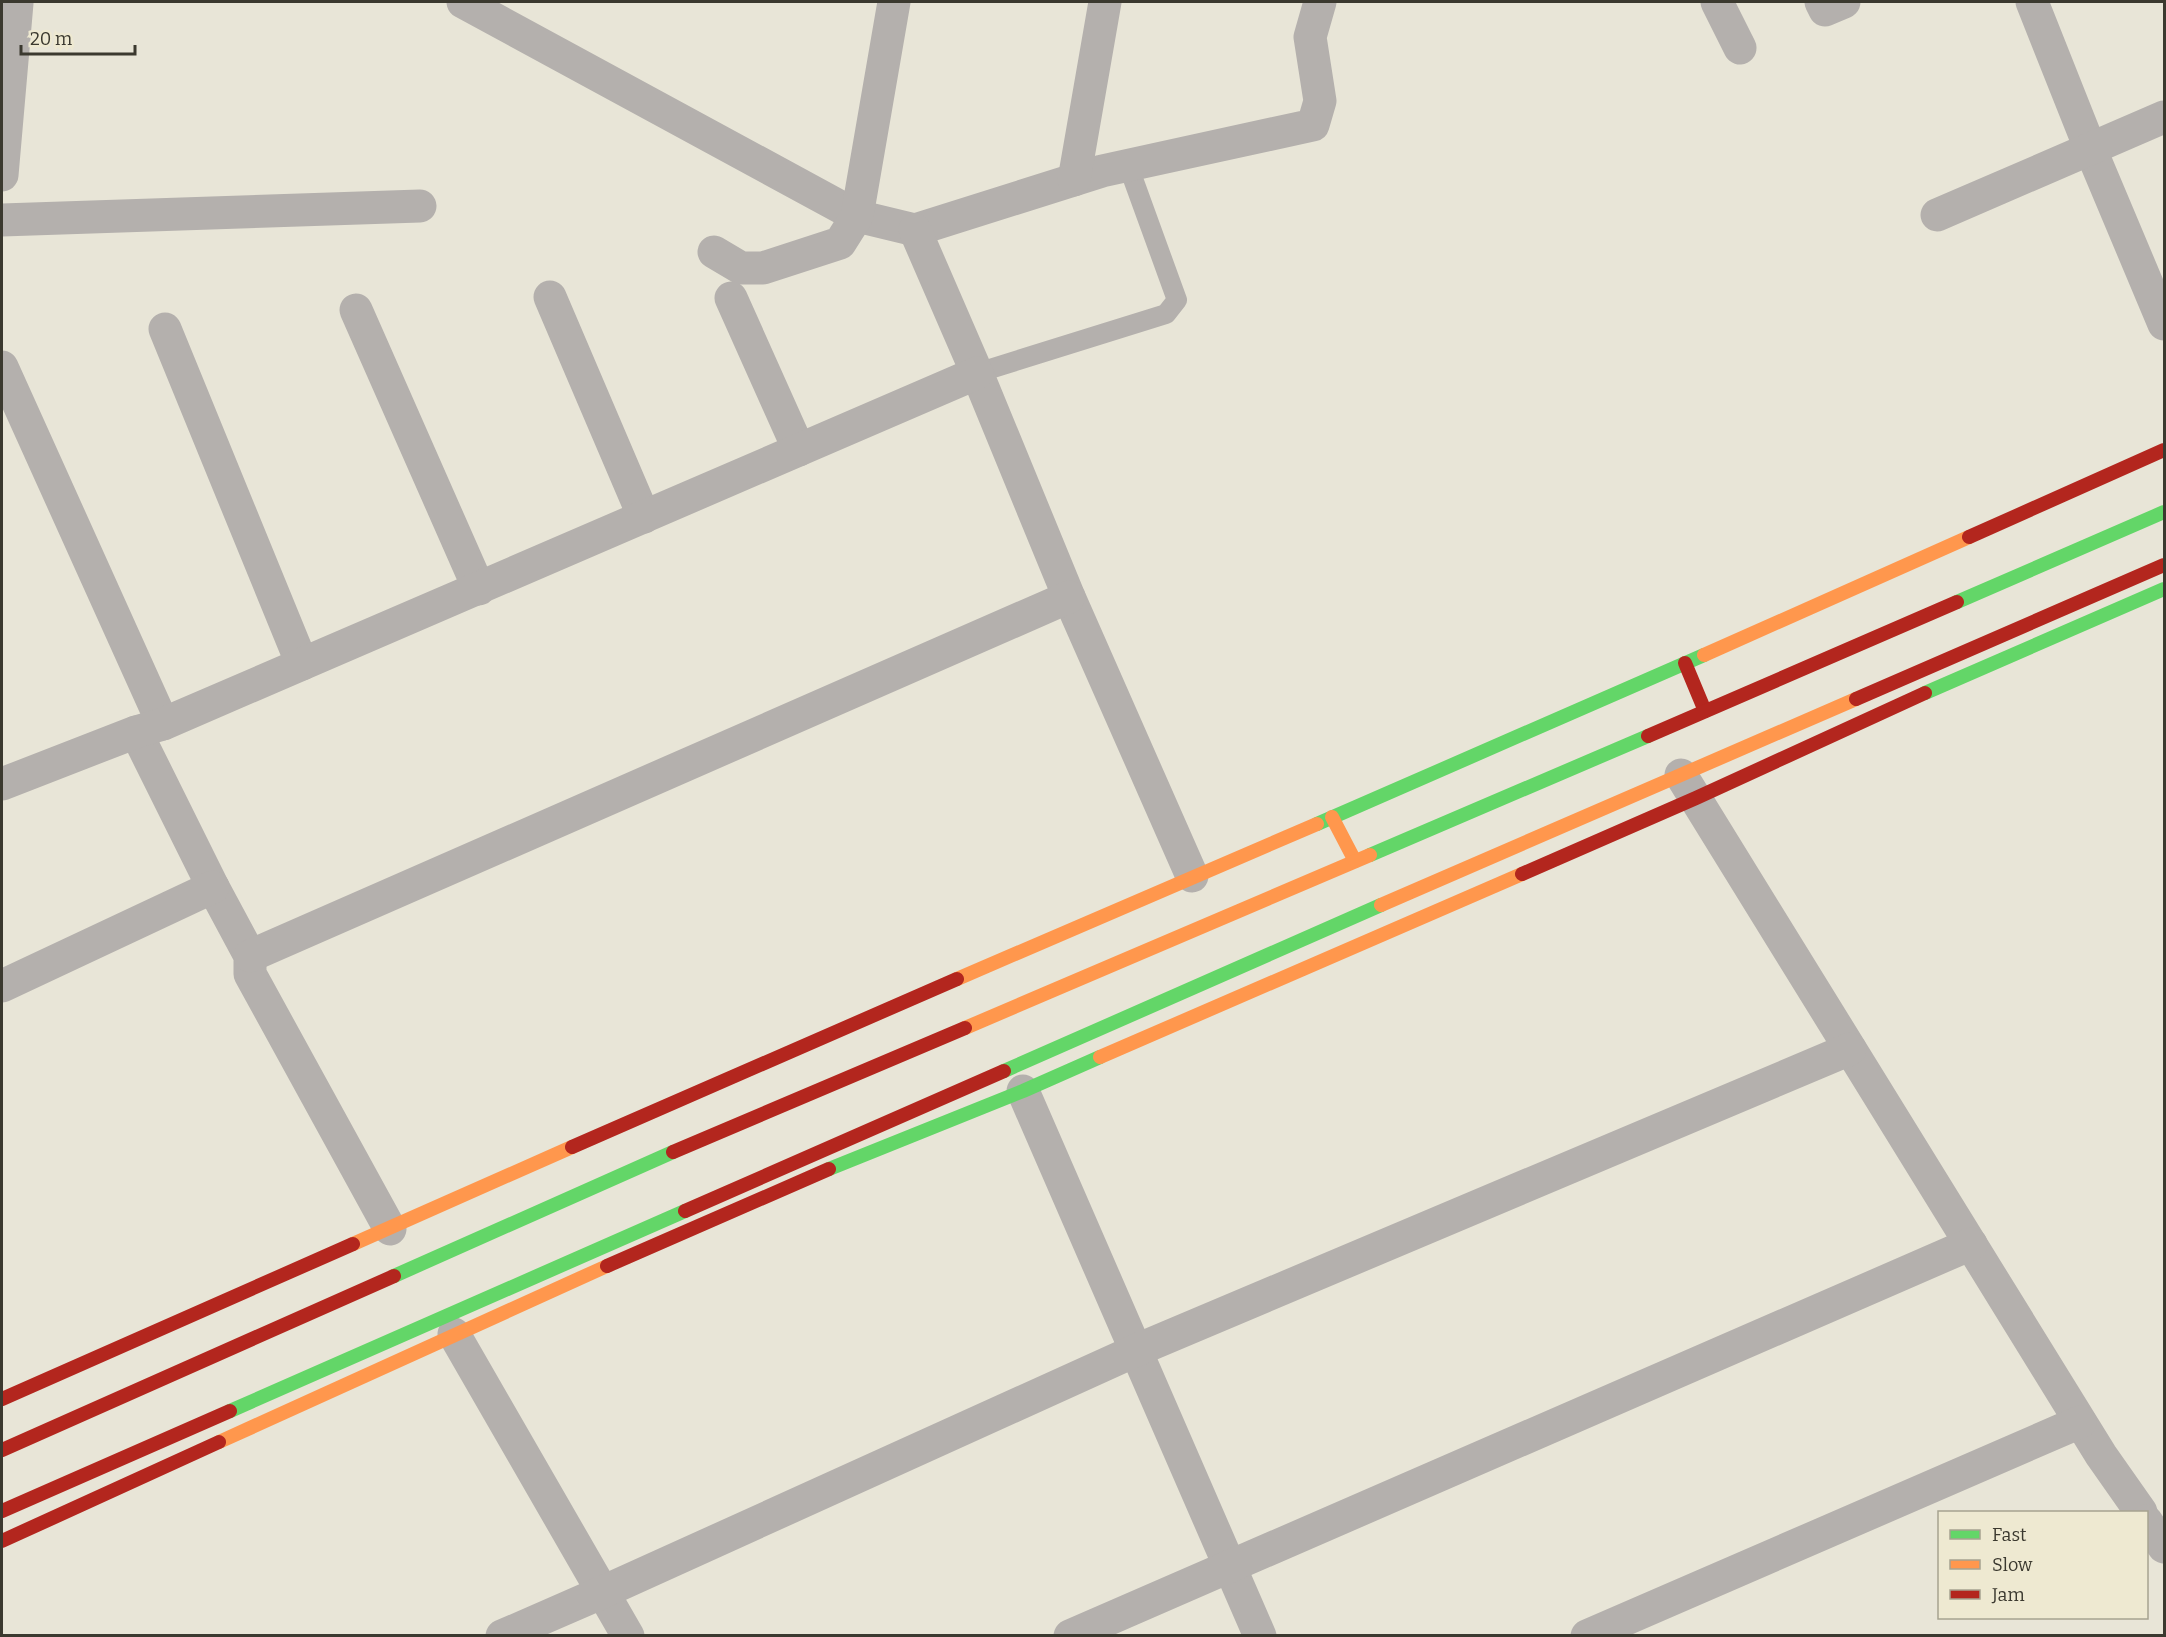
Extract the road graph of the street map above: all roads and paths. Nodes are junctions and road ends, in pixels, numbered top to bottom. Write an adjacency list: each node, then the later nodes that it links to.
1 (464, 2): 18 (street)
2 (894, 2): 18 (street)
3 (1105, 2): 15 (street)
4 (1320, 2): 13 (street)
5 (1716, 2): 10 (street)
6 (1821, 2): 7 (street)
7 (1844, 2)
8 (2032, 2): 12 (street)
9 (17, 3): 14 (street)
10 (1740, 48)
11 (2164, 117): 12 (street)
12 (2090, 148): 17 (street); 25 (street)
13 (1128, 165): 15 (street); 28 (lane)
14 (2, 174)
15 (1074, 180): 20 (street)
16 (420, 206): 19 (street)
17 (1937, 215)
18 (857, 216): 20 (street); 21 (street)
19 (2, 220)
20 (915, 230): 28 (street)
21 (714, 252)
22 (550, 297): 32 (street)
23 (731, 298): 29 (street)
24 (356, 310): 34 (street)
25 (2164, 324)
26 (165, 329): 38 (street)
27 (2, 367): 40 (street)
28 (977, 373): 29 (street); 36 (street)
29 (799, 450): 32 (street)
30 (2164, 450): 37 (main road)
31 (2164, 512): 39 (main road)
32 (644, 518): 34 (street)
33 (2164, 565): 42 (main road)
34 (479, 589): 38 (street)
35 (2164, 589): 42 (main road)
36 (1069, 597): 45 (street); 47 (street)
37 (1685, 663): 39 (main road); 43 (main road)
38 (302, 664): 40 (street)
39 (1705, 711): 44 (main road)
40 (149, 728): 41 (street); 46 (street)
41 (2, 784)
42 (1688, 787): 49 (street); 50 (main road); 58 (main road)
43 (1332, 817): 44 (main road); 45 (main road)
44 (1355, 861): 57 (main road)
45 (1192, 876): 51 (main road)
46 (213, 887): 47 (street); 48 (street)
47 (250, 956): 51 (street)
48 (2, 986)
49 (1850, 1049): 52 (street); 54 (street)
50 (1023, 1090): 53 (main road); 54 (street)
51 (390, 1229): 55 (main road)
52 (1971, 1244): 56 (street); 63 (street)
53 (454, 1335): 61 (main road); 64 (street)
54 (1137, 1350): 63 (street); 64 (street)
55 (2, 1399)
56 (2080, 1422): 59 (street); 69 (street)
57 (2, 1450)
58 (2, 1511)
59 (2140, 1511)
60 (2148, 1524): 62 (street)
61 (2, 1541)
62 (2164, 1547)
63 (1231, 1566): 67 (street); 68 (street)
64 (603, 1592): 65 (street); 66 (street)
65 (502, 1635)
66 (628, 1635)
67 (1070, 1635)
68 (1260, 1635)
69 (1587, 1635)

